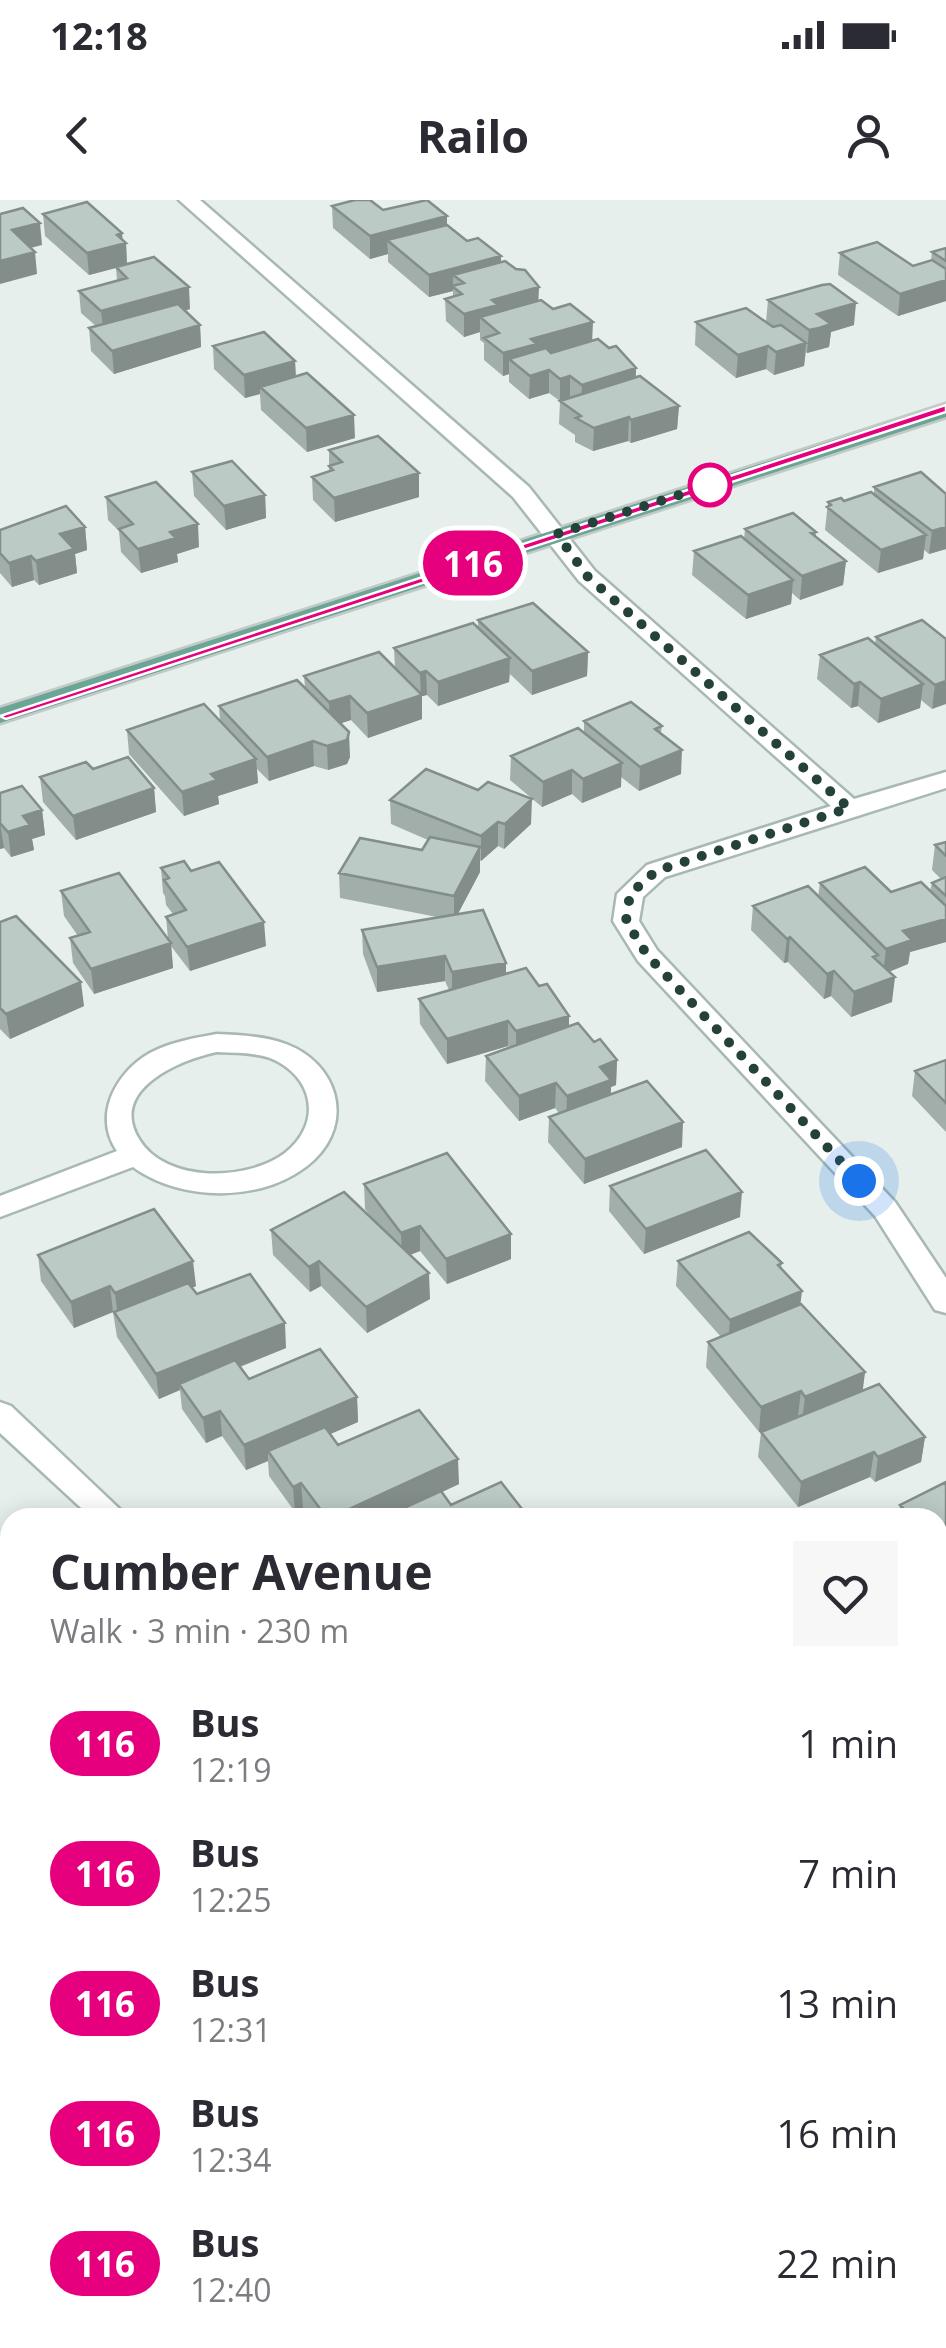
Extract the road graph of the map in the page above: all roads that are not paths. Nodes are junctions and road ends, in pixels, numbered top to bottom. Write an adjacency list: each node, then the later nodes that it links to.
1 (189, 200): 3 (street)
2 (946, 410): 3 (main road)
3 (557, 534): 4 (main road); 6 (street)
4 (0, 716)
5 (946, 780): 6 (street)
6 (849, 808): 9 (street)
7 (135, 1155): 7 (street); 8 (street)
8 (0, 1206)
9 (945, 1300)
10 (0, 1414): 11 (street)
11 (102, 1508)

